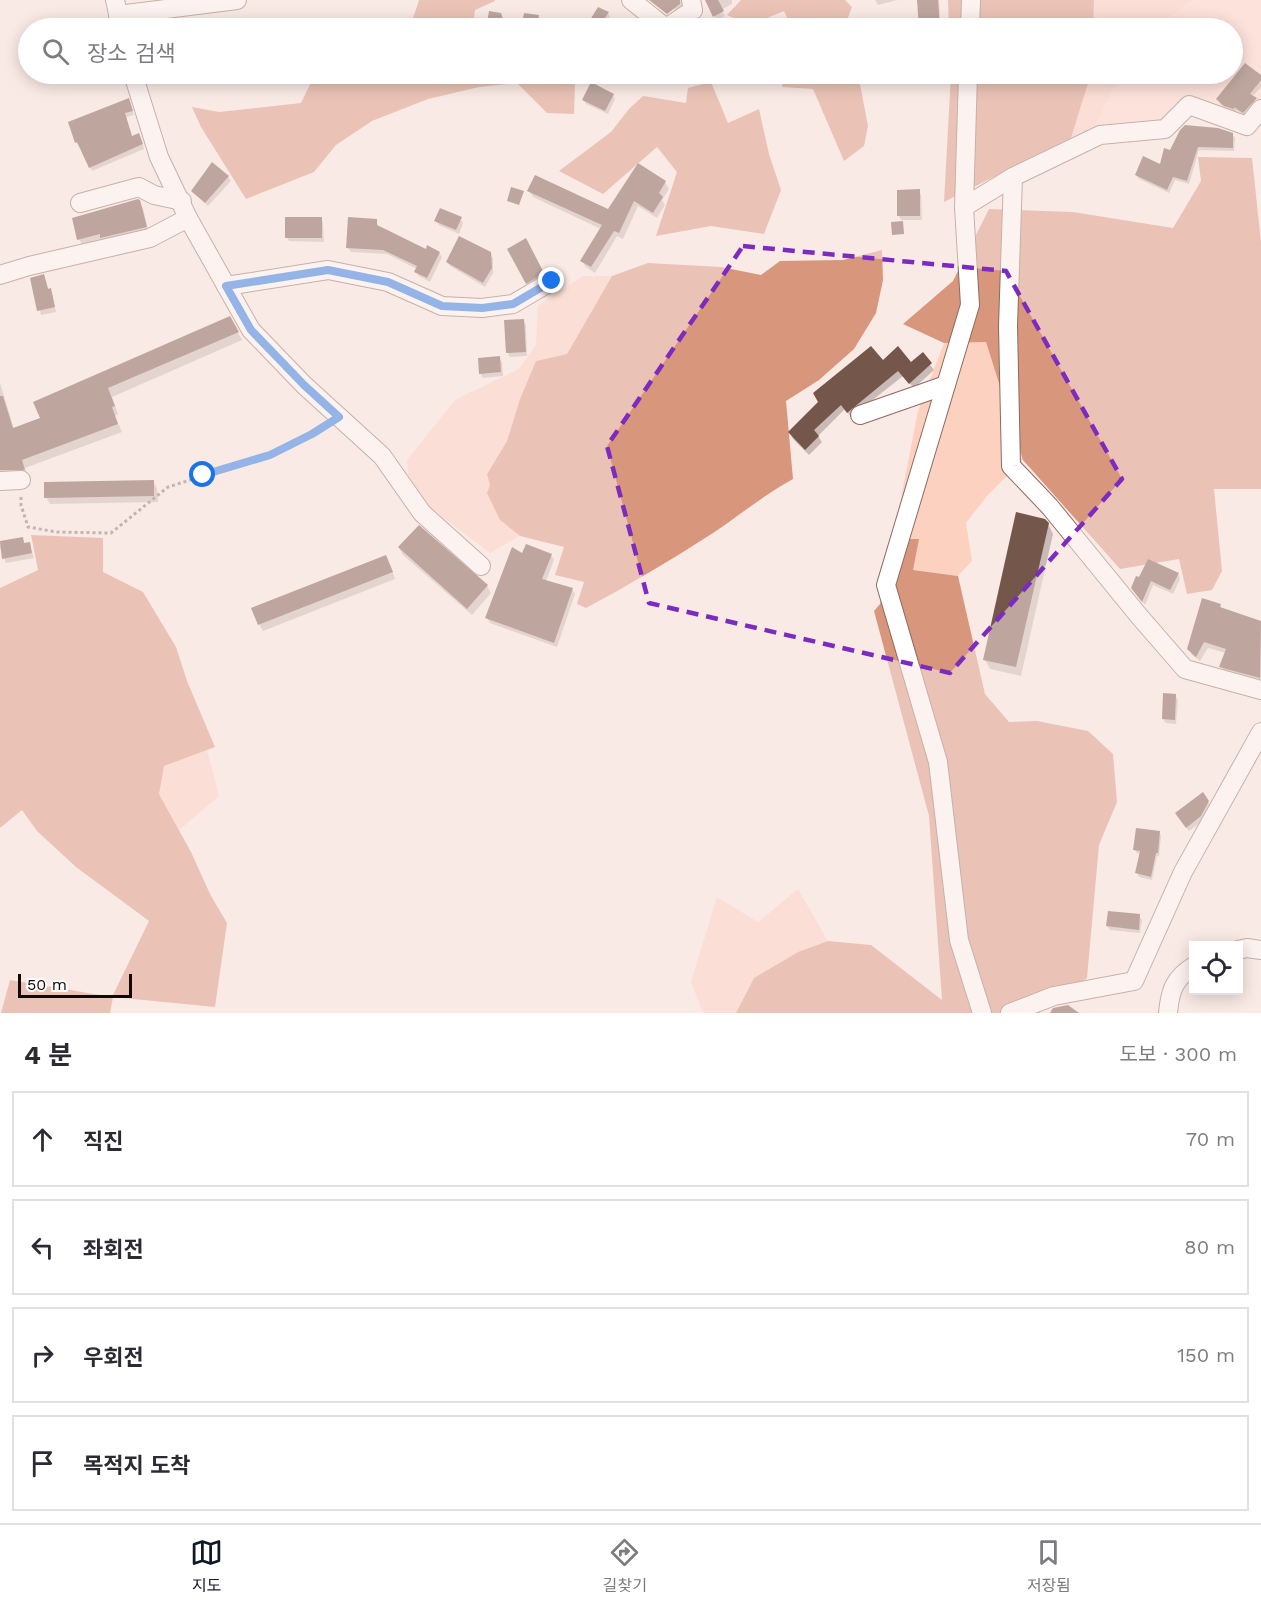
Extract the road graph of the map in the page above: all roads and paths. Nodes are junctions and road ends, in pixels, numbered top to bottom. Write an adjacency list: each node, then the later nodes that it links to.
1 (237, 0): 5 (street)
2 (632, 0): 6 (street)
3 (691, 0): 7 (street)
4 (970, 0): 8 (street)
5 (118, 15)
6 (654, 18)
7 (681, 18)
8 (970, 18)
9 (136, 84): 15 (street)
10 (968, 84): 14 (street)
11 (1261, 109): 12 (street)
12 (1013, 177): 14 (street); 25 (street)
13 (80, 203): 15 (street)
14 (964, 207): 19 (street)
15 (185, 209): 16 (street); 18 (street)
16 (0, 275)
17 (552, 281): 18 (street)
18 (226, 286): 21 (street)
19 (946, 385): 20 (street); 30 (street)
20 (860, 415)
21 (339, 417): 22 (path); 24 (street)
22 (21, 480): 23 (street)
23 (0, 481)
24 (481, 566)
25 (1261, 690)
26 (1261, 732): 31 (street)
27 (1243, 949): 28 (street)
28 (1261, 950)
29 (1189, 969): 32 (street)
30 (982, 1013)
31 (1010, 1013)
32 (1168, 1013)

